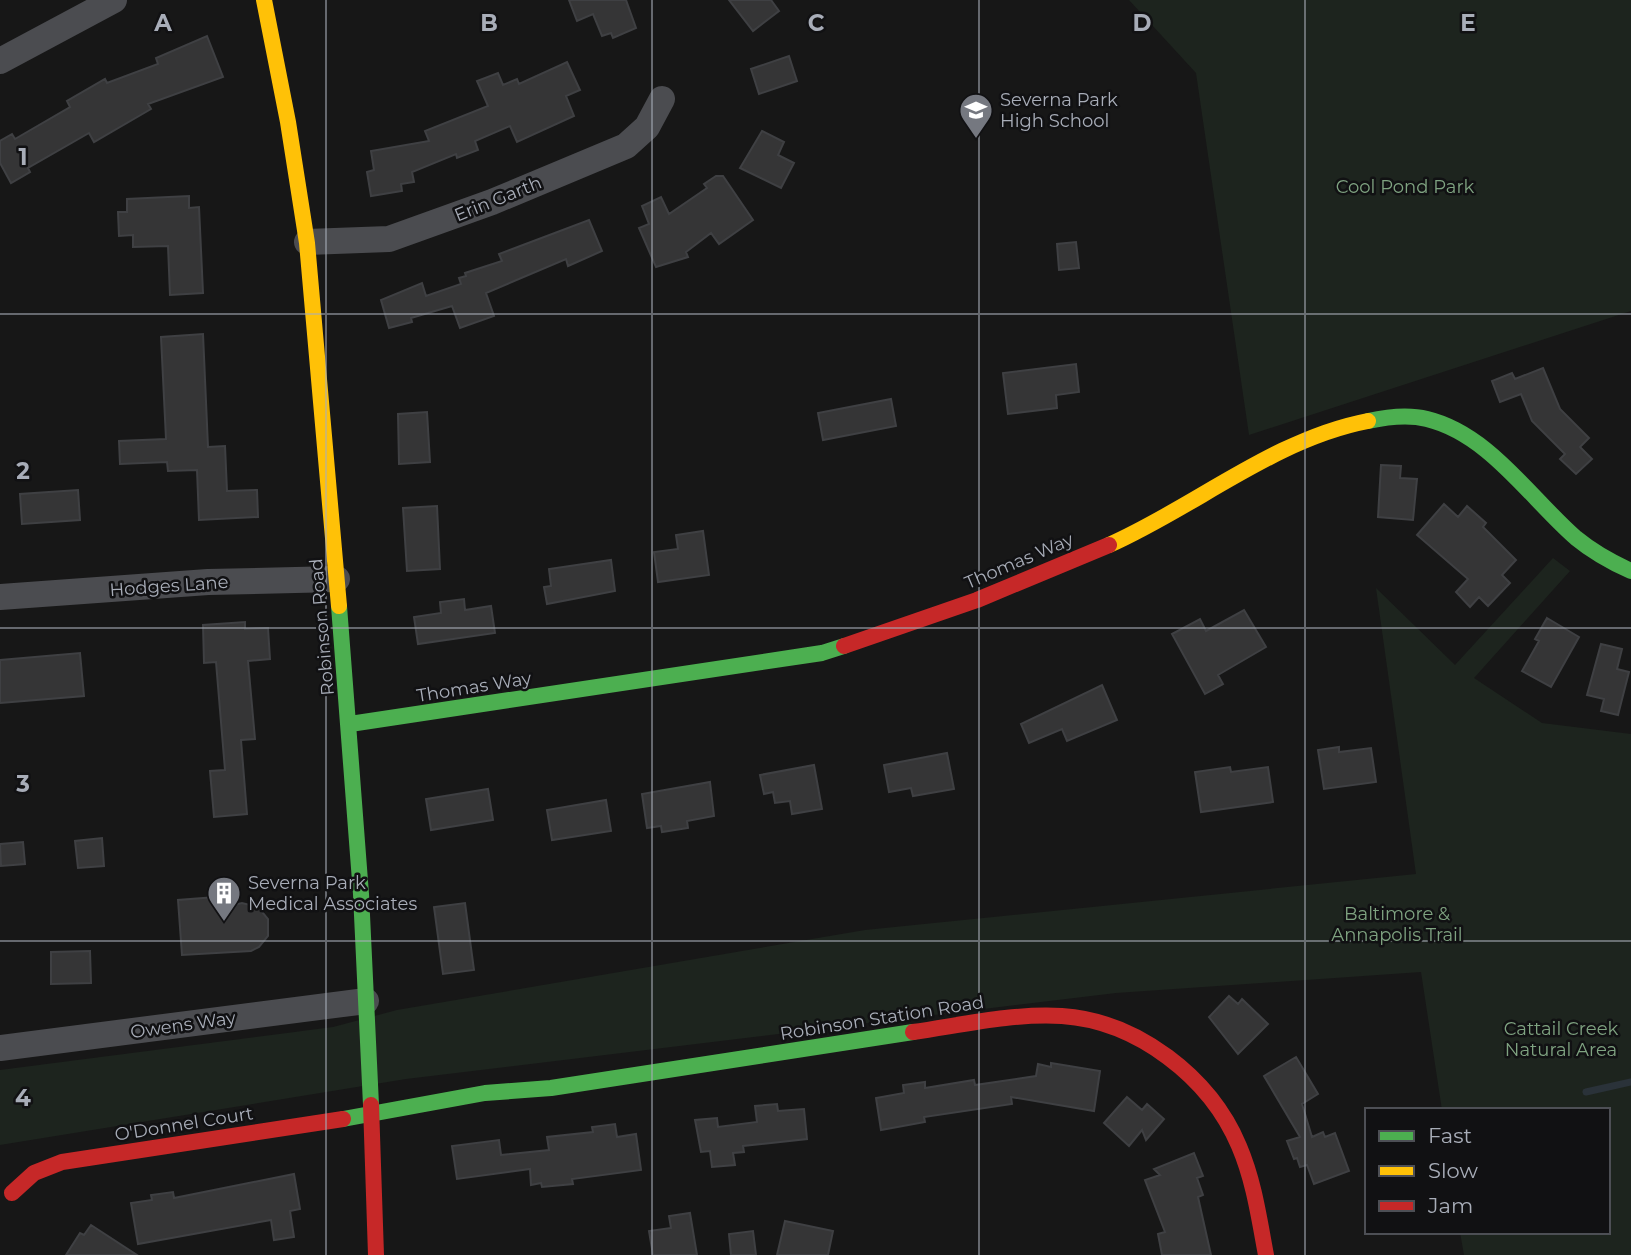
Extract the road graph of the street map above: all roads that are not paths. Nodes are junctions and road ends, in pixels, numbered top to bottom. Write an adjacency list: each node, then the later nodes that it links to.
1 (114, 0): 3 (street)
2 (264, 0): 5 (street, Robinson Road)
3 (0, 61)
4 (662, 99): 5 (street, Erin Garth)
5 (307, 242): 7 (street, Robinson Road)
6 (1631, 572): 9 (street, Thomas Way)
7 (337, 579): 8 (street, Hodges Lane); 9 (street, Robinson Road)
8 (0, 597)
9 (350, 724): 10 (street, Robinson Road)
10 (366, 1002): 11 (street, Owens Way); 12 (street, Robinson Road)
11 (0, 1048)
12 (371, 1115): 13 (street, O'Donnel Court); 14 (street, Robinson Road); 15 (street, Robinson Station Road)
13 (12, 1193)
14 (376, 1255)
15 (1266, 1255)

